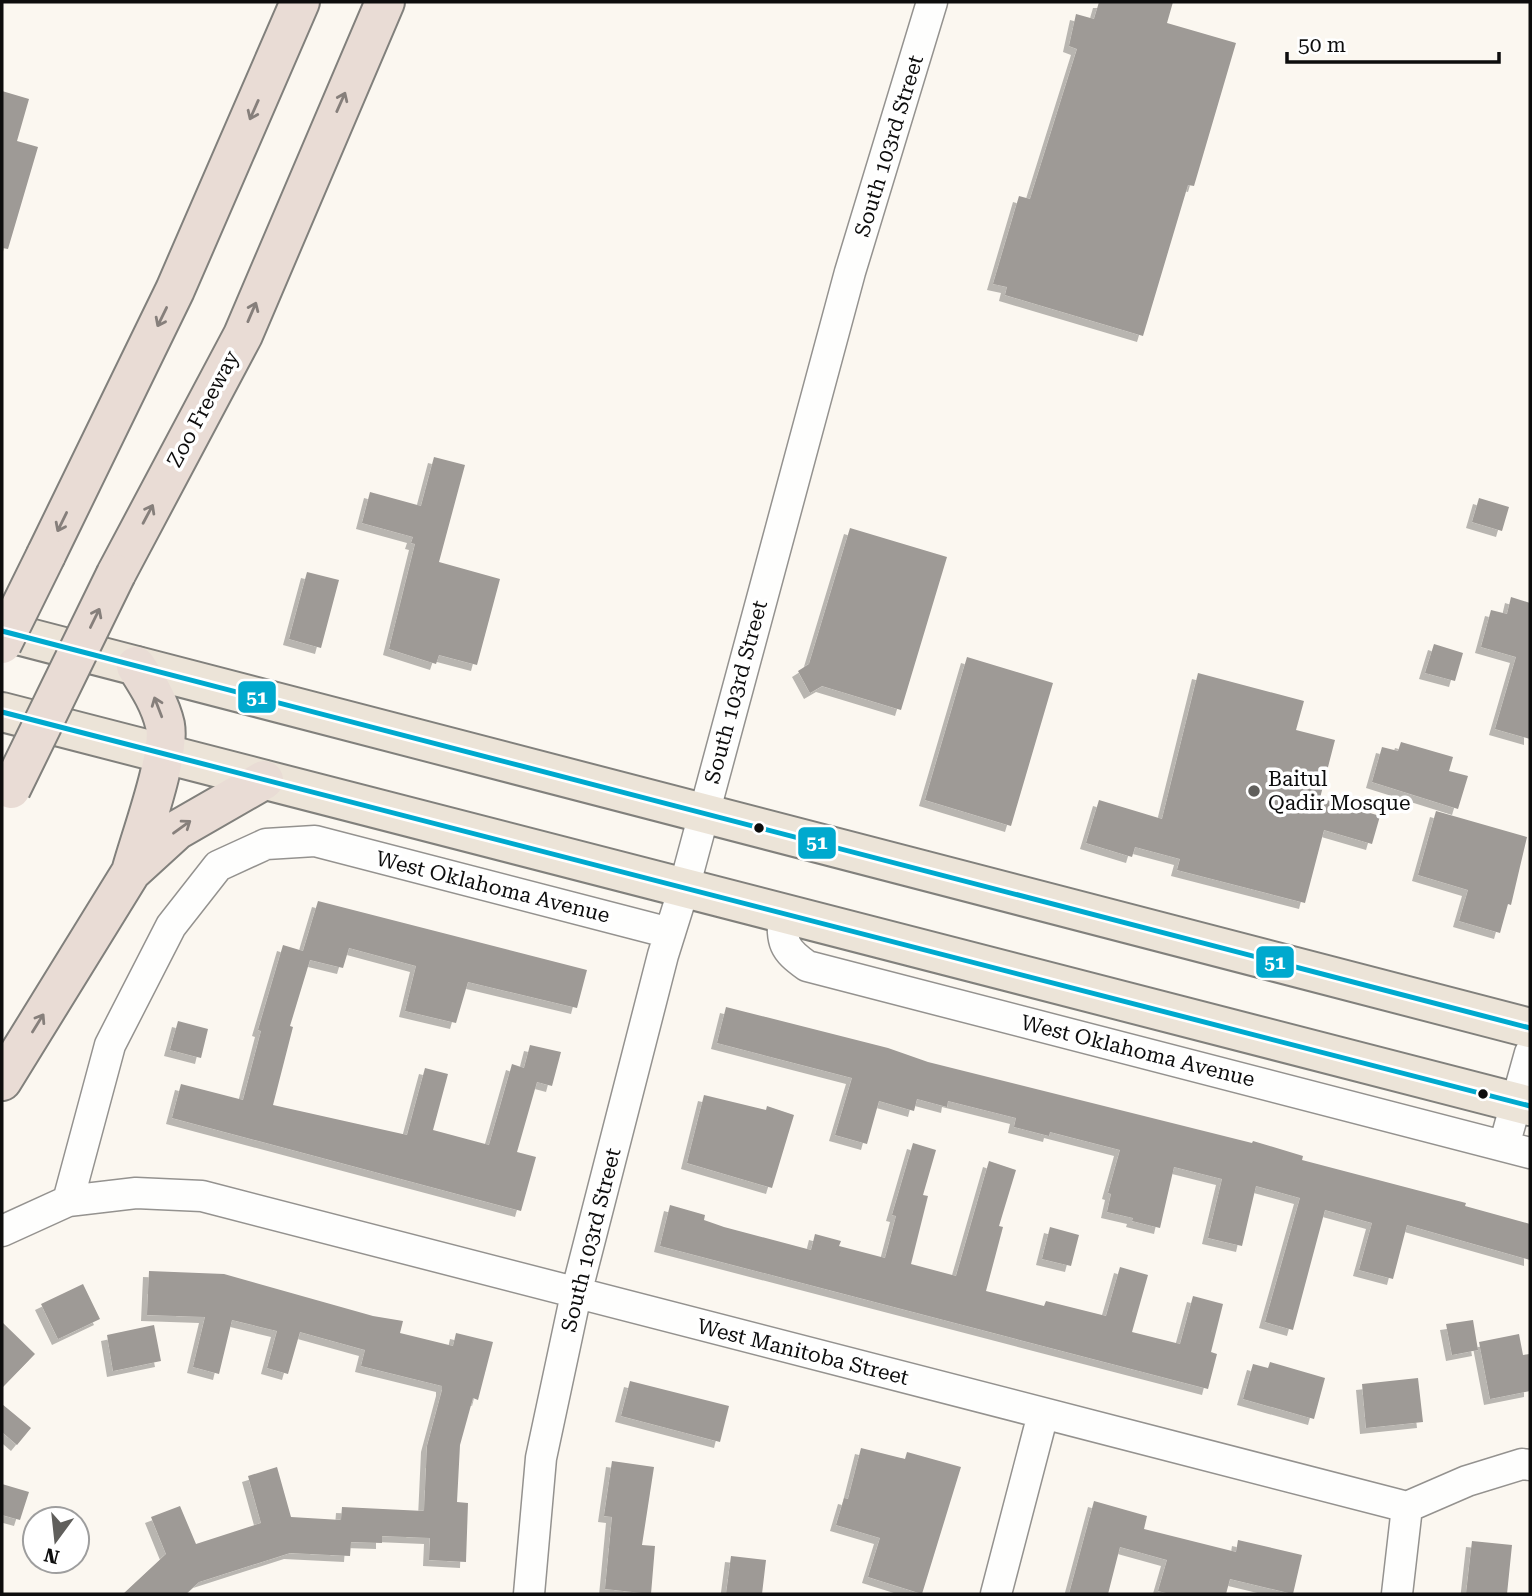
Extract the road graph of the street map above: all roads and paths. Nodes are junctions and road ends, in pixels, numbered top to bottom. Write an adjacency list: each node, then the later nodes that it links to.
1 (300, 2): 5 (highway, one-way to 5, bridge)
2 (385, 2): 10 (highway, Zoo Freeway, one-way to 2, bridge)
3 (932, 2): 11 (street, South 103rd Street)
4 (2, 631): 6 (main road)
5 (2, 644)
6 (136, 666): 8 (highway, one-way to 6); 11 (main road)
7 (2, 712): 8 (main road, West Oklahoma Avenue)
8 (164, 753): 9 (main road, West Oklahoma Avenue); 12 (highway)
9 (264, 780): 12 (highway, one-way to 9); 13 (main road, West Oklahoma Avenue)
10 (6, 798)
11 (703, 813): 13 (street, South 103rd Street); 16 (main road)
12 (131, 872): 18 (highway, one-way to 12)
13 (684, 888): 14 (main road, West Oklahoma Avenue); 15 (street, South 103rd Street)
14 (783, 914): 19 (main road, West Oklahoma Avenue); 20 (street, West Oklahoma Avenue)
15 (670, 933): 21 (street, West Oklahoma Avenue); 23 (street, South 103rd Street)
16 (1530, 1028)
17 (1530, 1053): 19 (street)
18 (2, 1081)
19 (1524, 1105): 20 (street)
20 (1517, 1149)
21 (68, 1201): 22 (street, West Manitoba Street); 23 (street, West Manitoba Street)
22 (2, 1231)
23 (576, 1294): 24 (street, West Manitoba Street); 27 (street, South 103rd Street)
24 (1043, 1414): 26 (street, West Manitoba Street); 28 (street)
25 (1530, 1465): 26 (street)
26 (1407, 1507): 29 (street)
27 (529, 1594)
28 (996, 1594)
29 (1397, 1594)

